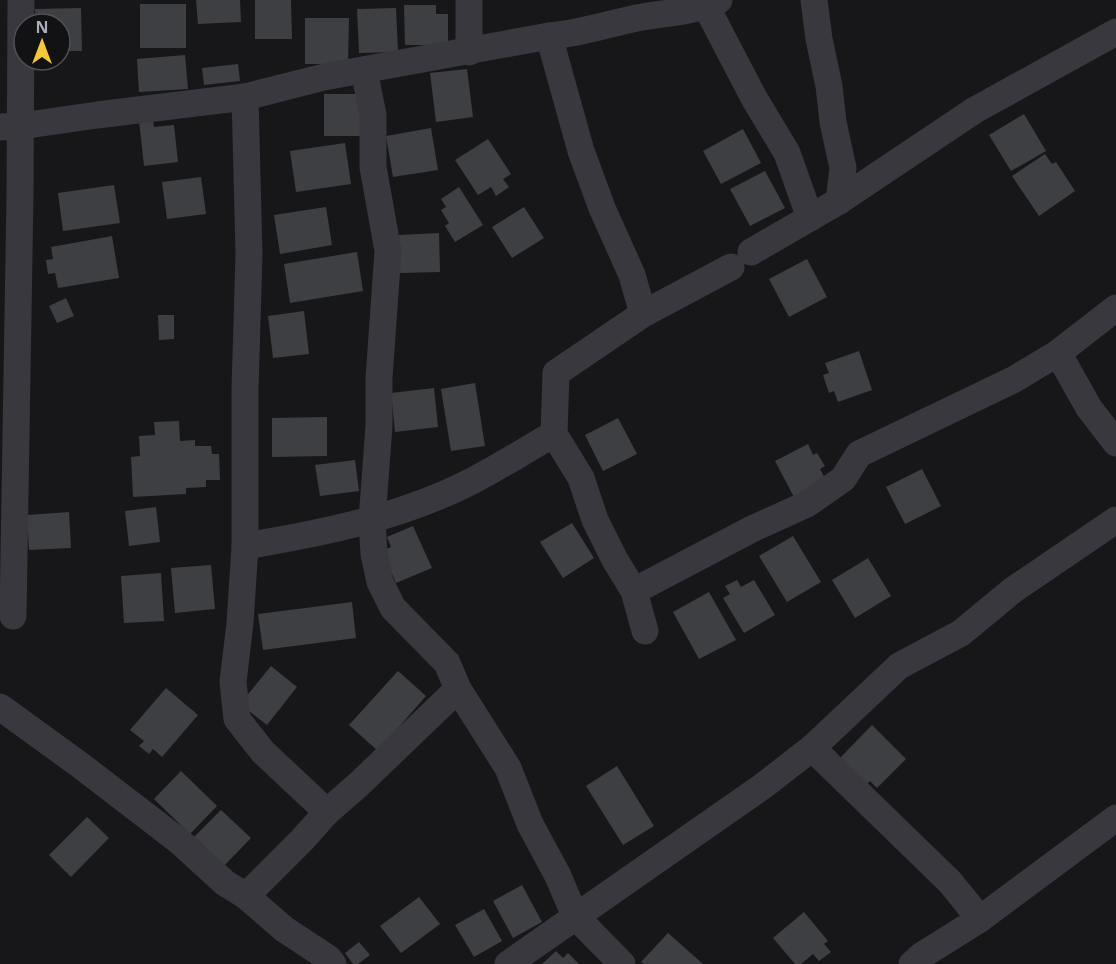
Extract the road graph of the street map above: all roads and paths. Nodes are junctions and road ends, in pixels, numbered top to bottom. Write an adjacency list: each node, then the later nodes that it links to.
1 (21, 0): 10 (street)
2 (469, 0): 7 (street)
3 (814, 0): 11 (street)
4 (713, 3): 6 (street); 12 (street)
5 (1116, 32): 11 (street)
6 (549, 36): 7 (street); 14 (street)
7 (469, 52): 8 (street)
8 (364, 70): 9 (street); 19 (street)
9 (244, 97): 10 (street); 21 (street)
10 (10, 127): 16 (street)
11 (839, 201): 12 (street)
12 (810, 218): 14 (street)
13 (1116, 308): 15 (street)
14 (643, 314): 17 (street)
15 (1058, 353): 18 (street); 22 (street)
16 (9, 363): 23 (street)
17 (554, 434): 19 (street); 22 (street)
18 (1116, 443)
19 (372, 520): 21 (street); 25 (street)
20 (1116, 520): 27 (street)
21 (245, 546): 28 (street)
22 (634, 591): 24 (street)
23 (13, 616)
24 (645, 632)
25 (458, 689): 28 (street); 31 (street)
26 (0, 707): 30 (street)
27 (812, 748): 31 (street); 32 (street)
28 (327, 812): 30 (street)
29 (1116, 818): 32 (street)
30 (246, 896): 33 (street)
31 (575, 916): 34 (street); 35 (street)
32 (980, 919): 36 (street)
33 (333, 964)
34 (508, 964)
35 (622, 964)
36 (912, 964)

